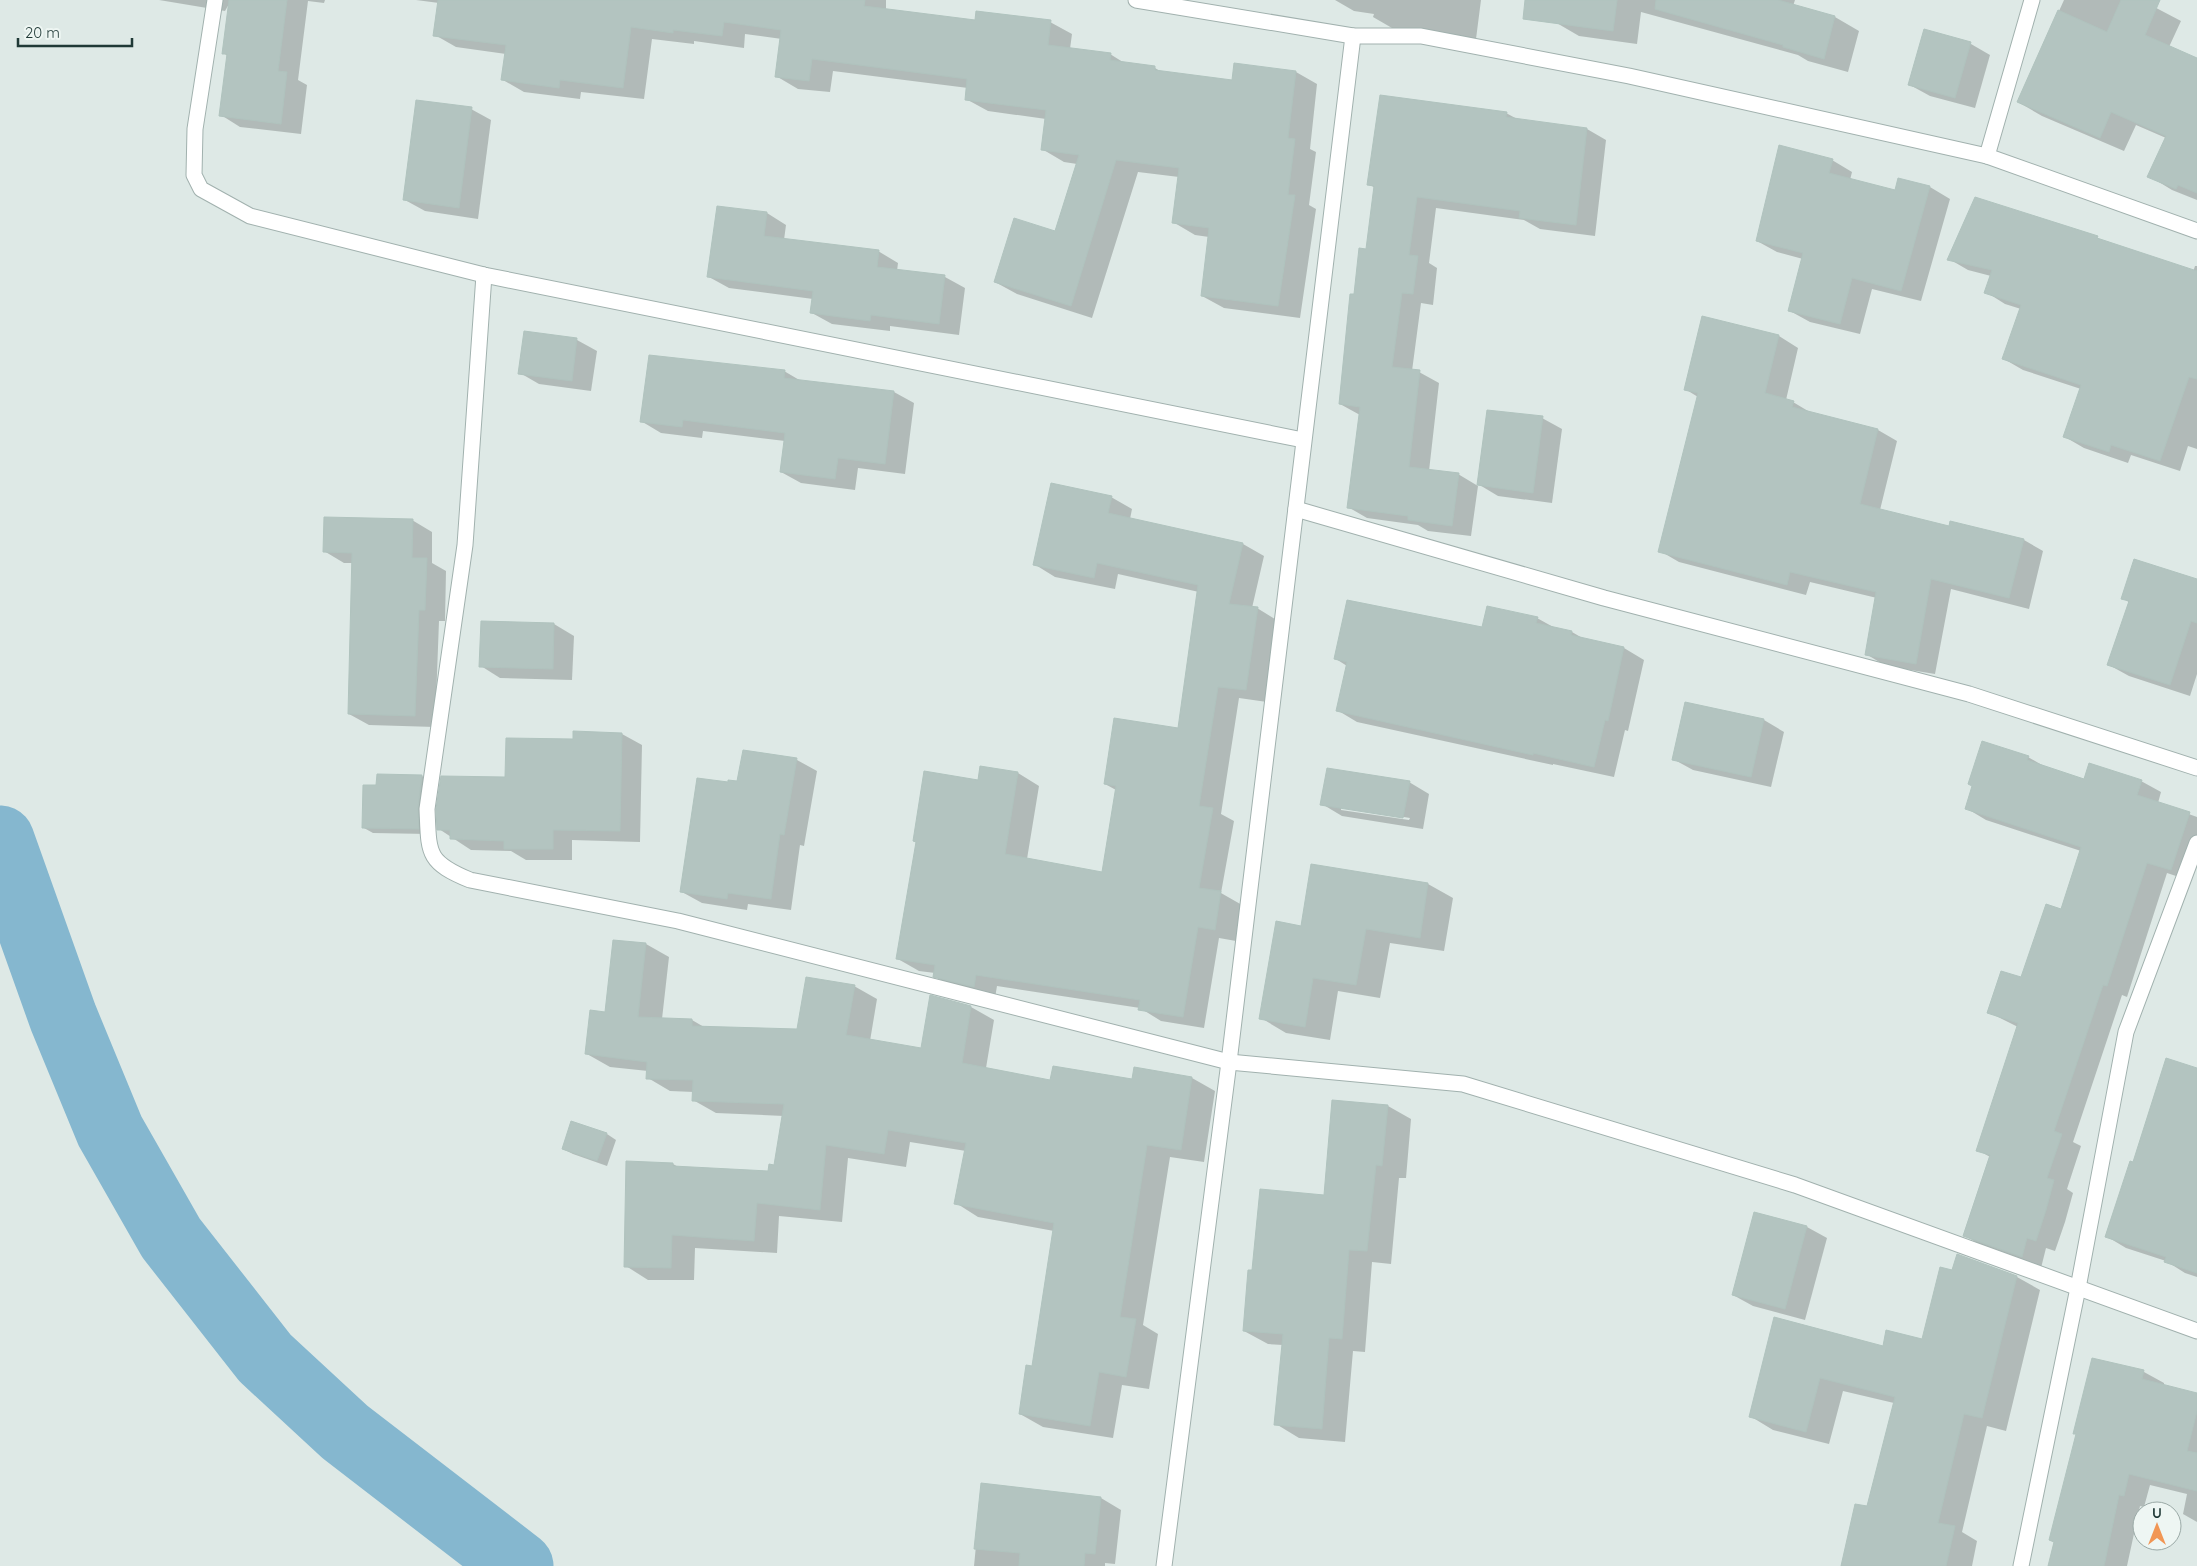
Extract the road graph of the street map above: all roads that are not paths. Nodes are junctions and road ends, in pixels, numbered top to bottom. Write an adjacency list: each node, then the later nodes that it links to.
1 (215, 0): 7 (street)
2 (1136, 0): 4 (street)
3 (2032, 0): 5 (street)
4 (1353, 36): 5 (street); 8 (street)
5 (1987, 156): 6 (street)
6 (2197, 231)
7 (484, 275): 8 (street); 12 (street)
8 (1303, 440): 9 (street)
9 (1296, 509): 10 (street); 12 (street)
10 (2197, 768)
11 (2197, 843): 13 (street)
12 (1229, 1062): 13 (street); 15 (street)
13 (2078, 1288): 14 (street); 16 (street)
14 (2197, 1331)
15 (1164, 1566)
16 (2021, 1566)

